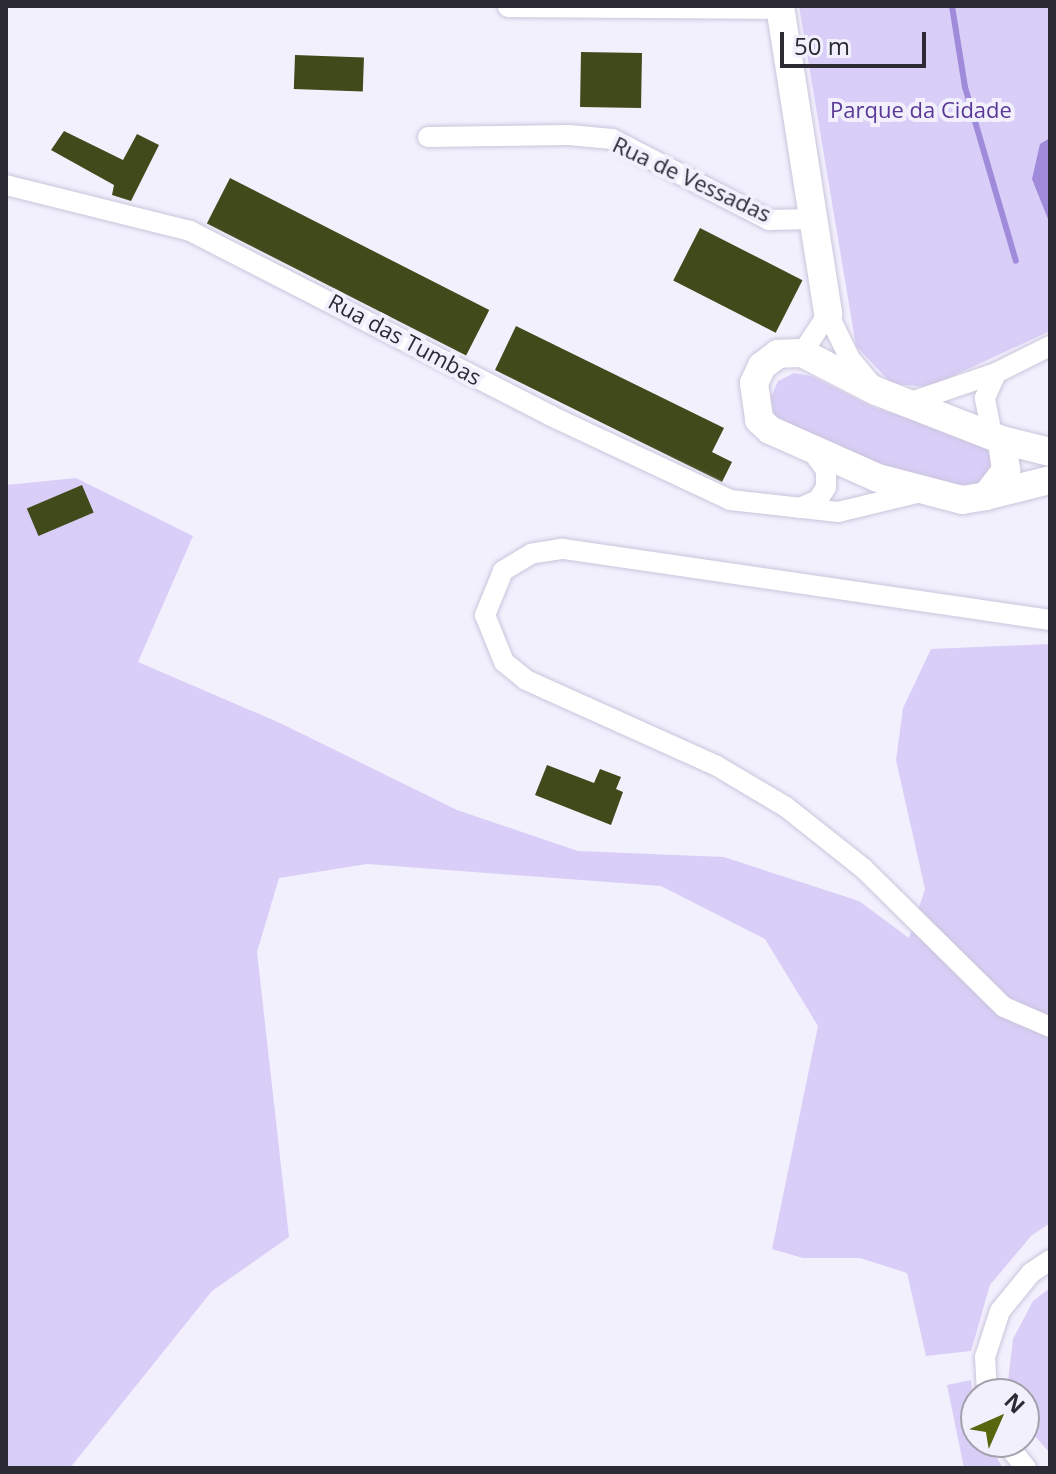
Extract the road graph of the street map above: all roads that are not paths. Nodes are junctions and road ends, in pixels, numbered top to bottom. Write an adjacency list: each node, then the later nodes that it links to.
1 (508, 7): 2 (street)
2 (780, 7): 5 (street)
3 (428, 137): 5 (street, Rua de Vessadas)
4 (6, 185): 18 (street, Rua das Tumbas)
5 (812, 219): 6 (street)
6 (828, 314): 8 (street); 10 (street)
7 (1050, 346): 9 (street)
8 (802, 353): 10 (street); 13 (street)
9 (996, 373): 11 (street); 12 (street)
10 (876, 391): 11 (street)
11 (908, 403): 12 (street)
12 (997, 438): 14 (street); 17 (street)
13 (812, 451): 16 (street); 18 (street)
14 (1050, 452)
15 (1050, 480): 17 (street)
16 (921, 493): 17 (street); 18 (street, Rua das Tumbas)
17 (986, 496)
18 (798, 509)
19 (1050, 620): 20 (street)
20 (1050, 1027)
21 (1050, 1260): 22 (street)
22 (986, 1378)

